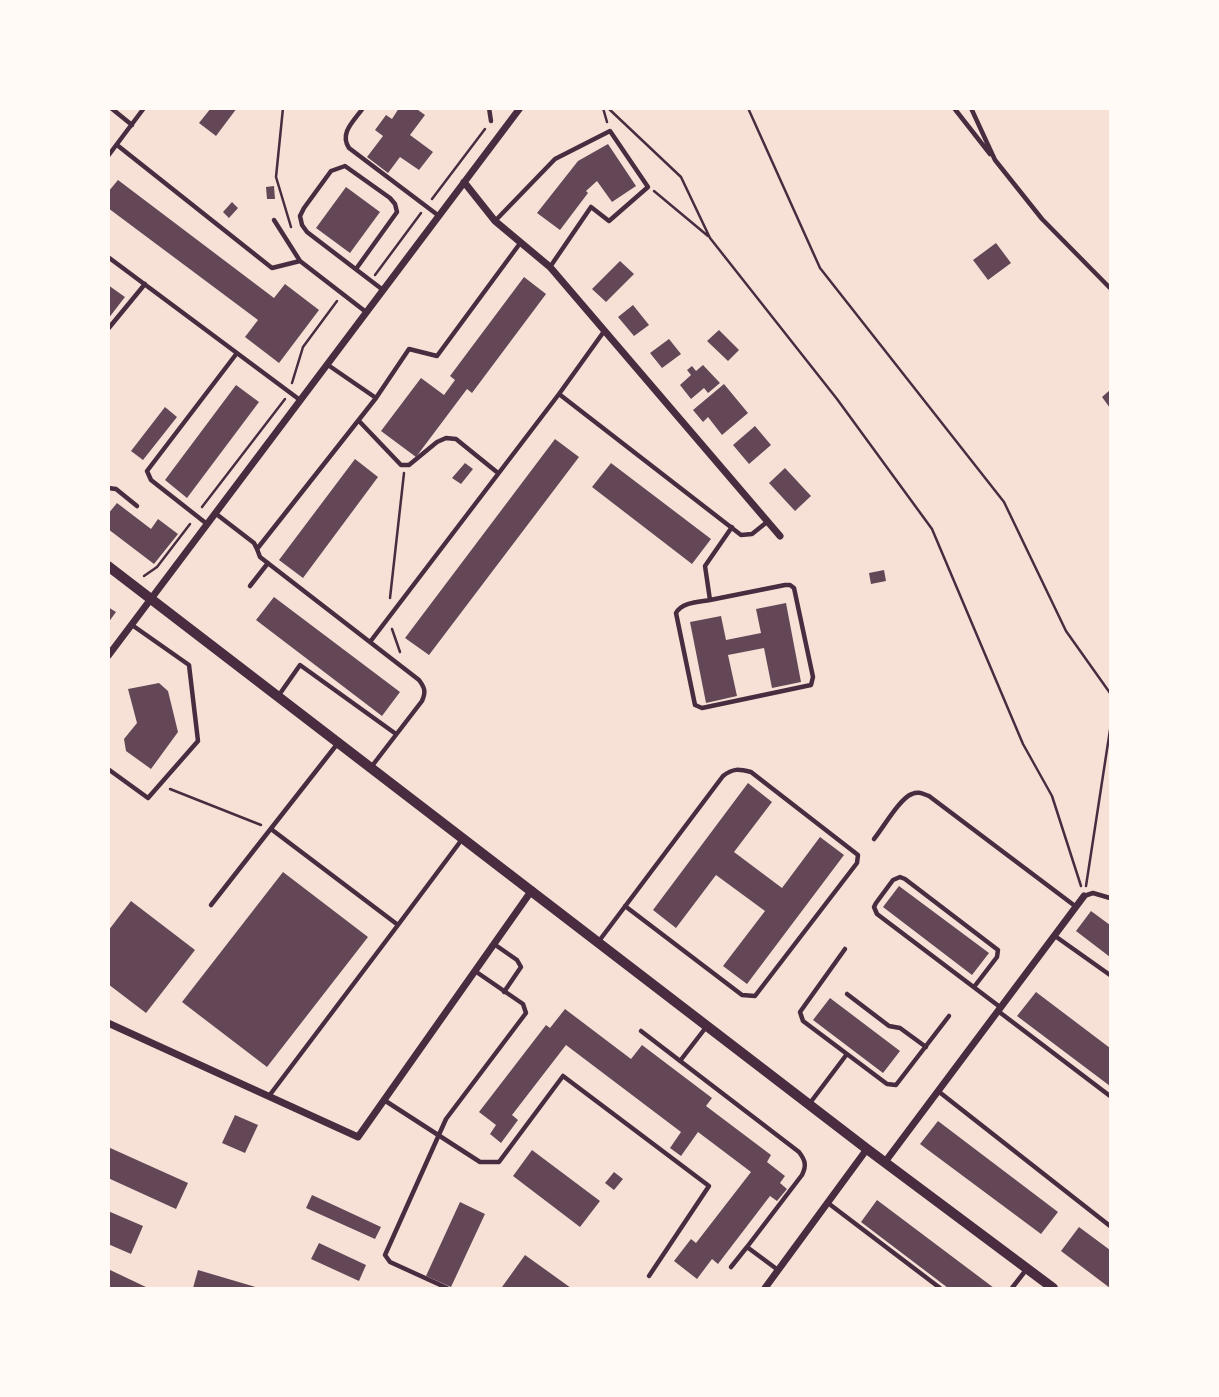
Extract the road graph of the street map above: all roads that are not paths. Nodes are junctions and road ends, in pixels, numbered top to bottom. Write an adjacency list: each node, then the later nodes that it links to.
1 (111, 108): 9 (lane)
2 (144, 108): 9 (lane)
3 (363, 108): 14 (lane)
4 (489, 108): 8 (lane)
5 (520, 108): 13 (street)
6 (954, 108): 12 (lane)
7 (971, 108): 12 (lane)
8 (491, 121)
9 (132, 125): 10 (lane)
10 (117, 145): 11 (lane); 19 (lane)
11 (108, 156)
12 (995, 160): 23 (lane)
13 (464, 182): 14 (street); 16 (street)
14 (439, 216): 24 (street)
15 (274, 220): 19 (lane)
16 (495, 221): 17 (street); 20 (lane)
17 (521, 242): 20 (street); 31 (lane)
18 (108, 257): 22 (lane)
19 (300, 261): 25 (lane)
20 (550, 267): 27 (street)
21 (356, 269): 21 (lane); 24 (lane)
22 (145, 284): 26 (lane); 28 (lane)
23 (1111, 288)
24 (383, 290): 25 (street)
25 (367, 312): 29 (street)
26 (108, 329)
27 (605, 330): 30 (lane); 38 (street)
28 (237, 353): 32 (lane); 39 (lane)
29 (327, 364): 31 (lane); 32 (street)
30 (559, 394): 34 (lane); 40 (lane)
31 (376, 398): 33 (lane)
32 (300, 400): 37 (street)
33 (359, 421): 34 (lane); 42 (lane)
34 (498, 473): 49 (lane)
35 (108, 488): 36 (lane)
36 (137, 506)
37 (215, 513): 39 (street); 42 (lane)
38 (768, 522): 40 (lane); 41 (street)
39 (207, 524): 46 (street)
40 (732, 527): 47 (lane)
41 (780, 536)
42 (257, 550): 43 (lane)
43 (268, 563): 45 (lane); 49 (lane)
44 (108, 566): 46 (street)
45 (250, 586)
46 (152, 598): 48 (street); 51 (street)
47 (710, 600): 47 (lane)
48 (132, 625): 50 (street); 55 (lane)
49 (370, 642): 52 (lane)
50 (108, 656)
51 (278, 695): 52 (lane); 53 (street)
52 (396, 734): 54 (lane)
53 (339, 742): 54 (street); 56 (lane)
54 (371, 767): 57 (street)
55 (108, 769)
56 (271, 829): 62 (lane); 65 (lane)
57 (463, 838): 59 (street); 65 (lane)
58 (874, 839): 64 (lane)
59 (531, 890): 67 (street); 68 (street)
60 (1084, 896): 61 (lane); 64 (street)
61 (1111, 898)
62 (211, 905)
63 (625, 906): 63 (lane); 67 (lane)
64 (1076, 907): 66 (street)
65 (398, 925): 84 (lane)
66 (1055, 936): 71 (lane); 75 (street)
67 (598, 942): 78 (street)
68 (494, 944): 70 (street); 73 (lane)
69 (845, 949): 81 (lane)
70 (475, 971): 73 (lane); 86 (street)
71 (1111, 975)
72 (974, 987): 72 (lane); 75 (lane)
73 (505, 992): 88 (lane)
74 (847, 994): 80 (lane)
75 (1000, 1009): 83 (street); 85 (lane)
76 (949, 1016): 80 (lane)
77 (108, 1023): 84 (street)
78 (708, 1026): 82 (lane); 87 (street)
79 (641, 1031): 82 (lane)
80 (926, 1047): 81 (lane)
81 (848, 1054): 87 (lane)
82 (680, 1061): 93 (lane)
83 (938, 1091): 90 (street); 92 (lane)
84 (269, 1096): 86 (street)
85 (1111, 1096)
86 (384, 1100): 88 (lane)
87 (810, 1104): 89 (street)
88 (438, 1135): 97 (lane); 98 (lane)
89 (867, 1149): 90 (street); 91 (street)
90 (885, 1162): 95 (street)
91 (828, 1203): 96 (street); 100 (lane)
92 (1111, 1226)
93 (747, 1247): 94 (lane); 96 (lane)
94 (731, 1267)
95 (1027, 1269): 101 (lane); 102 (street)
96 (778, 1271): 99 (street)
97 (649, 1276)
98 (447, 1289)
99 (765, 1289)
100 (940, 1289)
101 (1012, 1289)
102 (1053, 1289)

